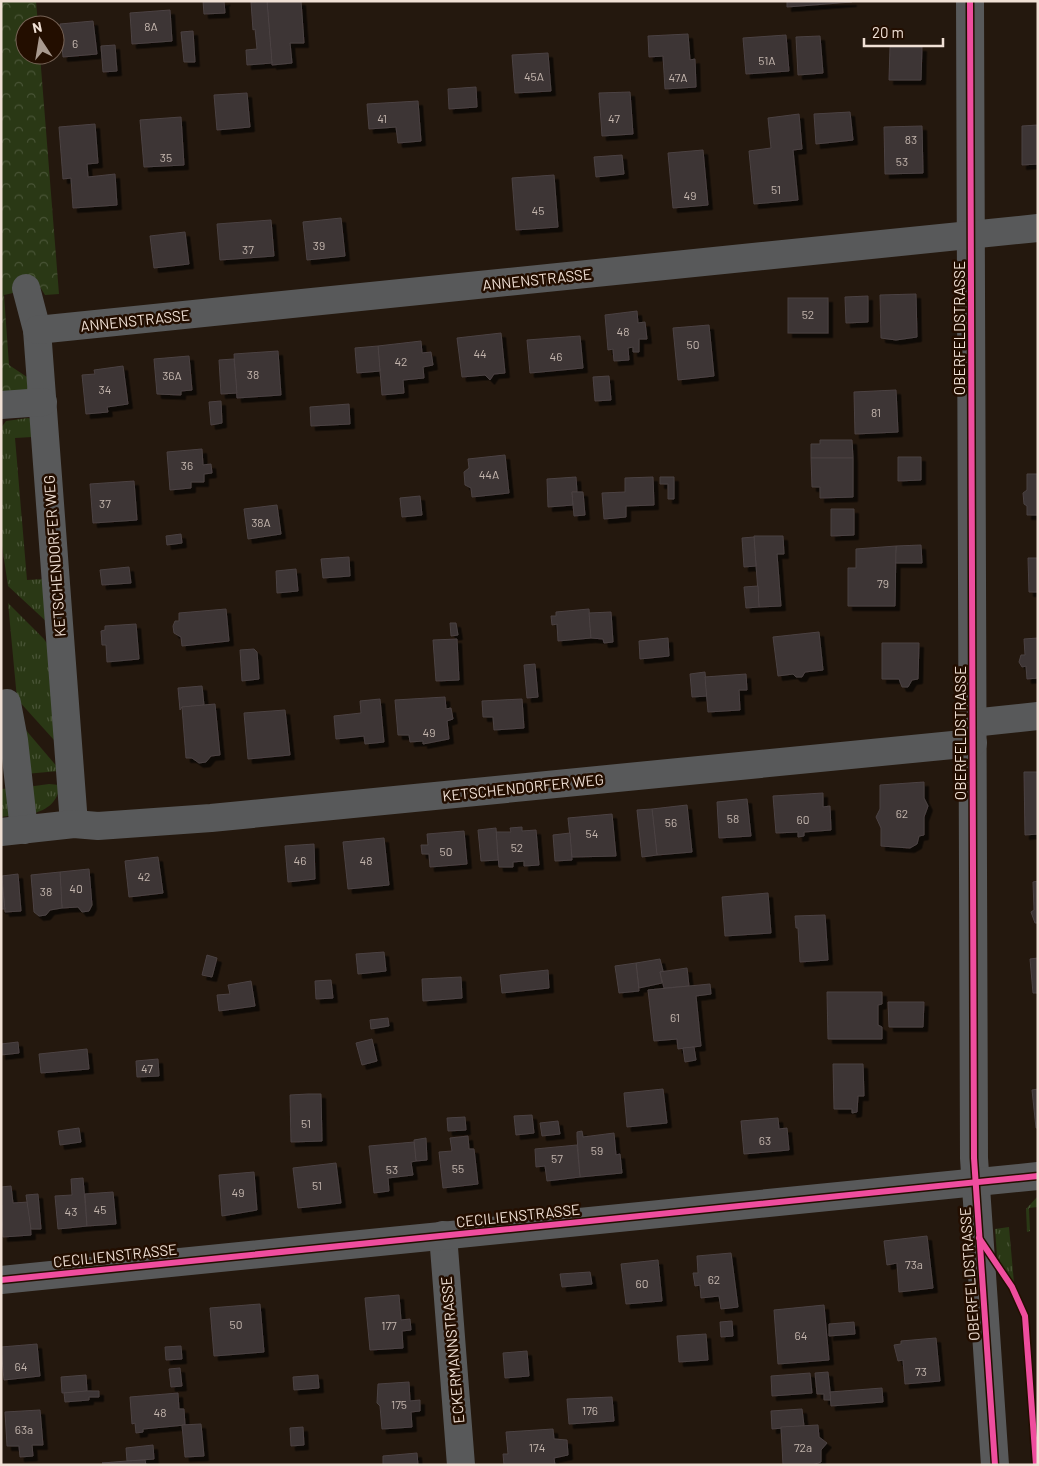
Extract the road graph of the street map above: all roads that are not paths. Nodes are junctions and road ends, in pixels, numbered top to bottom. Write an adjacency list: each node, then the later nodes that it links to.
1 (970, 1): 3 (street, OBERFELDSTRASSE)
2 (1038, 228): 3 (street, ANNENSTRASSE)
3 (971, 235): 5 (street, ANNENSTRASSE); 10 (street, OBERFELDSTRASSE)
4 (26, 288): 5 (street, KETSCHENDORFER WEG)
5 (37, 330): 6 (street, KETSCHENDORFER WEG)
6 (43, 402): 7 (street); 11 (street, KETSCHENDORFER WEG)
7 (1, 405)
8 (7, 703): 12 (street)
9 (1038, 716): 10 (street, KETSCHENDORFER WEG)
10 (972, 733): 11 (street, KETSCHENDORFER WEG); 14 (street, OBERFELDSTRASSE)
11 (74, 824): 12 (street, KETSCHENDORFER WEG)
12 (12, 831)
13 (1038, 1176): 14 (street, CECILIENSTRASSE)
14 (976, 1182): 15 (street, CECILIENSTRASSE); 18 (street, OBERFELDSTRASSE)
15 (443, 1235): 16 (street, CECILIENSTRASSE); 17 (street, ECKERMANNSTRASSE)
16 (1, 1280)
17 (462, 1465)
18 (995, 1465)

